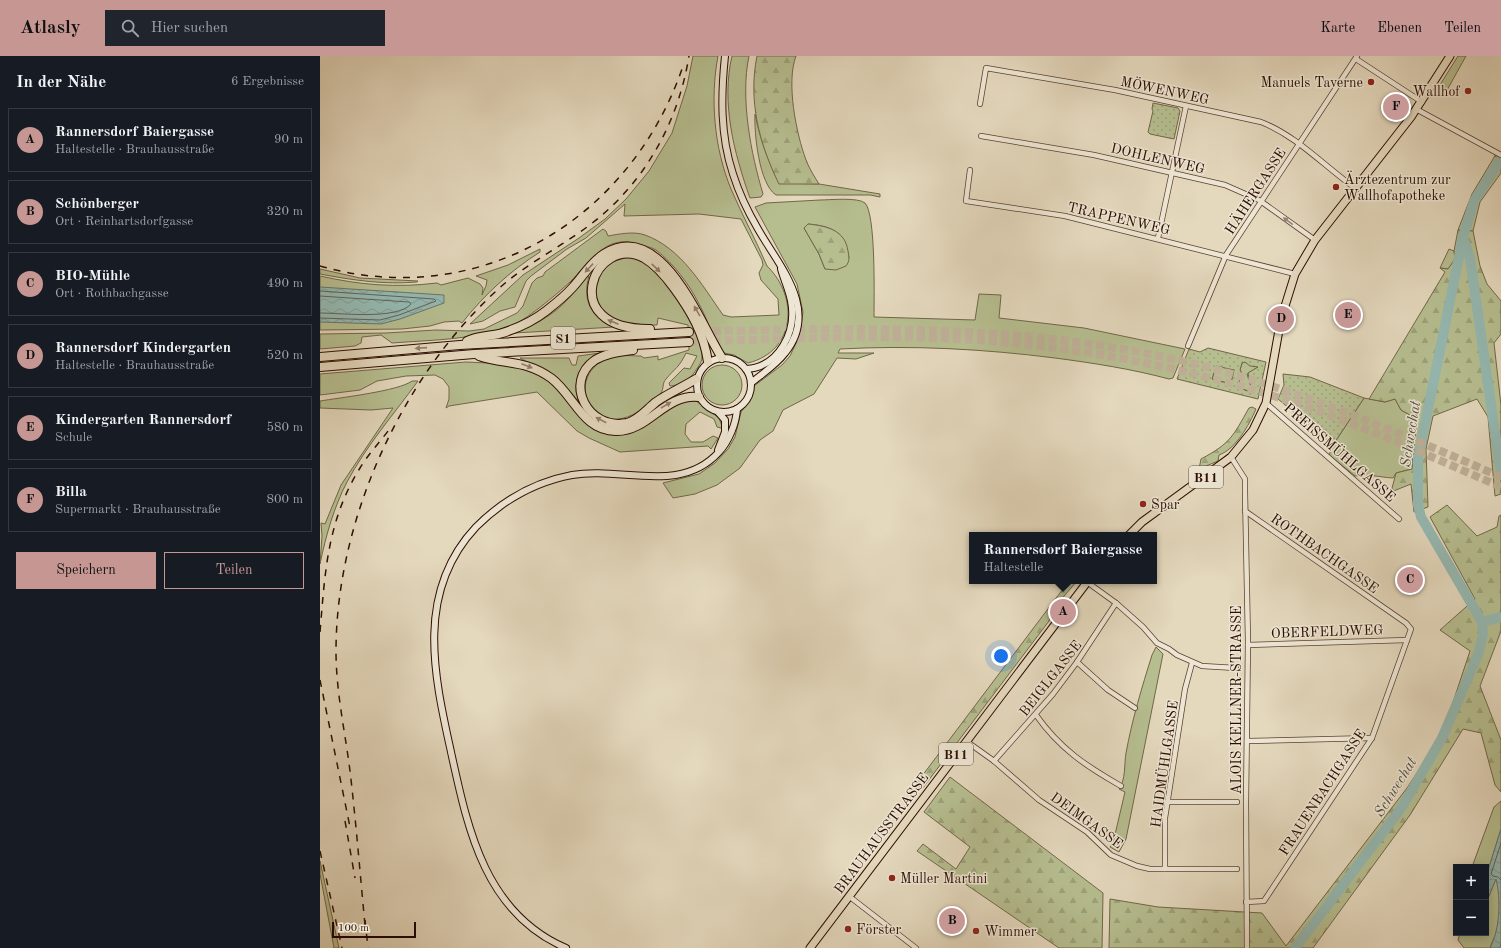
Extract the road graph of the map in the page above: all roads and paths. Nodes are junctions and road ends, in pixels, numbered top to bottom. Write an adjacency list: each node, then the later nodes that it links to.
1 (725, 56): 18 (main road)
2 (1450, 56): 4 (main road, B11)
3 (1357, 57): 4 (street); 9 (street, HÄHERGASSE)
4 (1422, 102): 7 (main road, B11)
5 (980, 104): 6 (street, MÖWENWEG)
6 (1186, 106): 9 (street, MÖWENWEG); 12 (street)
7 (1416, 109): 10 (street); 13 (main road, B11)
8 (980, 136): 12 (street, DOHLENWEG)
9 (1299, 144): 13 (street, MÖWENWEG); 14 (street, HÄHERGASSE)
10 (1501, 155)
11 (970, 170): 15 (street, TRAPPENWEG)
12 (1170, 173): 14 (street, DOHLENWEG); 15 (street)
13 (1355, 188): 16 (main road, B11)
14 (1261, 202): 16 (street, DOHLENWEG, one-way to 14); 17 (street, HÄHERGASSE)
15 (1158, 238): 17 (street, TRAPPENWEG)
16 (1315, 240): 19 (main road, B11)
17 (1226, 255): 19 (street, TRAPPENWEG); 25 (street, HÄHERGASSE)
18 (780, 267): 31 (main road); 33 (main road)
19 (1295, 274): 35 (main road, B11)
20 (689, 332): 21 (highway, S1)
21 (666, 333): 24 (highway, S1); 29 (highway, one-way to 29)
22 (689, 342): 23 (highway, S1)
23 (651, 344): 26 (highway, S1); 32 (highway, one-way to 23)
24 (460, 345): 27 (highway, S1, one-way to 27); 28 (highway, one-way to 24)
25 (1188, 346)
26 (474, 354): 30 (highway, S1); 34 (highway, one-way to 34)
27 (320, 357)
28 (722, 358): 29 (main road); 31 (main road)
29 (708, 362): 32 (main road)
30 (320, 367)
31 (746, 369): 33 (main road)
32 (696, 380): 34 (main road)
33 (751, 383): 36 (main road)
34 (699, 397): 37 (main road)
35 (1266, 403): 39 (main road, B11); 41 (street, PREISSMÜHLGASSE)
36 (737, 409): 37 (main road); 38 (main road)
37 (718, 412): 38 (main road)
38 (716, 455): 65 (main road)
39 (1231, 457): 40 (street, ALOIS KELLNER-STRASSE); 42 (main road, B11)
40 (1245, 511): 46 (street, ROTHBACHGASSE); 48 (street, ALOIS KELLNER-STRASSE)
41 (1399, 519)
42 (1132, 532)
43 (1086, 584): 55 (main road, BRAUHAUSSTRASSE / B11)
44 (1091, 584): 45 (street)
45 (1116, 603): 49 (street, BEIGLGASSE); 50 (street)
46 (1410, 629): 47 (street, FRAUENBACHGASSE)
47 (1407, 640): 48 (street, OBERFELDWEG); 54 (street, FRAUENBACHGASSE)
48 (1248, 644): 56 (street, ALOIS KELLNER-STRASSE)
49 (1077, 662): 52 (street); 53 (street, BEIGLGASSE)
50 (1192, 663): 51 (street); 59 (street, HAIDMÜHLGASSE)
51 (1236, 668)
52 (1135, 708)
53 (1036, 715): 57 (street, BEIGLGASSE); 58 (street)
54 (1372, 738): 56 (street); 64 (street, FRAUENBACHGASSE)
55 (966, 741): 57 (street, DEIMGASSE); 63 (main road, BRAUHAUSSTRASSE / B11)
56 (1247, 741): 64 (street, ALOIS KELLNER-STRASSE)
57 (994, 761): 61 (street, DEIMGASSE)
58 (1121, 786)
59 (1167, 802): 60 (street); 61 (street, HAIDMÜHLGASSE)
60 (1237, 802)
61 (1165, 869): 62 (street, DEIMGASSE)
62 (1237, 869)
63 (850, 897): 66 (main road, BRAUHAUSSTRASSE / B11); 67 (street)
64 (1246, 902): 68 (street, ALOIS KELLNER-STRASSE)
65 (566, 948)
66 (810, 948)
67 (916, 948)
68 (1247, 948)

